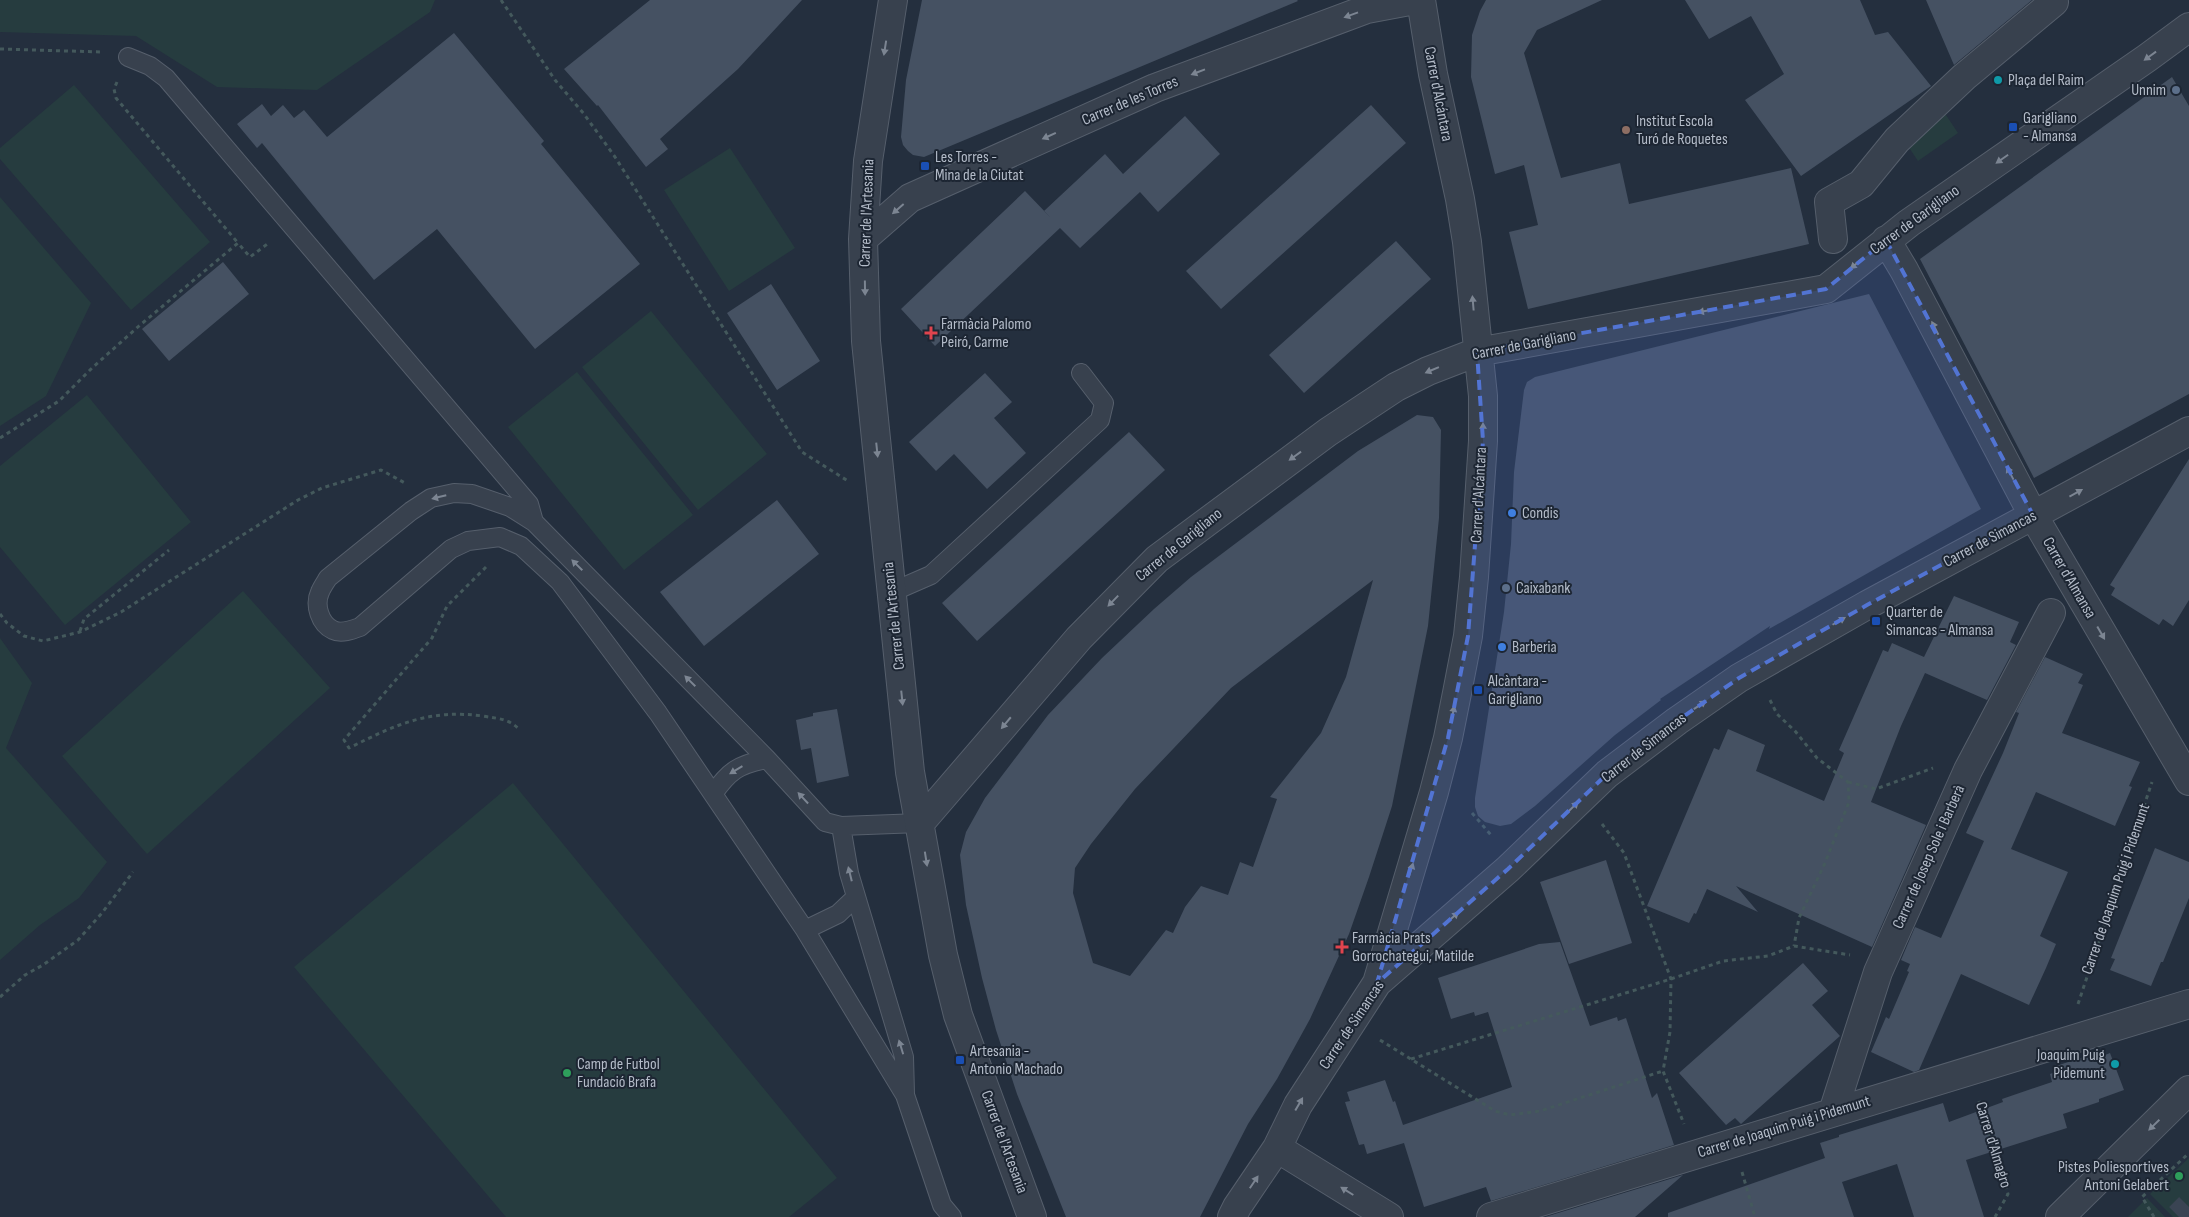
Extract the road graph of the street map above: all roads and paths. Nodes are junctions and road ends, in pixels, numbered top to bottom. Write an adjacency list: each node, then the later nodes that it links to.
1 (501, 0): 18 (path)
2 (893, 0): 10 (street, Carrer de l'Artesania, one-way to 10)
3 (1415, 0): 10 (street, Carrer de les Torres, one-way to 10)
4 (1421, 0): 14 (street, Carrer d'Alcántara, one-way to 4)
5 (2054, 2): 11 (street)
6 (2189, 27): 12 (street, Carrer de Garigliano, one-way to 12)
7 (0, 49): 8 (path)
8 (128, 57): 13 (path); 21 (lane)
9 (278, 237): 13 (path)
10 (863, 239): 23 (street, Carrer de l'Artesania, one-way to 23)
11 (1833, 240)
12 (1886, 240): 14 (street, Carrer de Garigliano, one-way to 14); 20 (street, Carrer d'Almansa, one-way to 12)
13 (238, 243): 17 (path)
14 (1477, 352): 38 (street, Carrer de Garigliano, one-way to 38); 47 (street, Carrer d'Alcántara, one-way to 14)
15 (1081, 373): 23 (lane)
16 (2189, 431): 20 (street, Carrer de Simancas, one-way to 16)
17 (0, 438)
18 (849, 482)
19 (431, 498): 21 (lane, one-way to 19); 26 (path); 35 (lane)
20 (2033, 515): 33 (street, Carrer d'Almansa, one-way to 33); 47 (street, Carrer de Simancas, one-way to 20)
21 (534, 522): 30 (lane, one-way to 21)
22 (169, 550): 26 (path)
23 (892, 592): 38 (street, Carrer de l'Artesania, one-way to 38)
24 (2051, 613): 31 (street, Carrer de Josep Sole i Barberà)
25 (0, 614): 26 (path)
26 (80, 632)
27 (432, 638): 29 (path)
28 (1770, 700): 34 (path)
29 (518, 729)
30 (767, 759): 35 (lane, one-way to 35); 39 (lane, one-way to 30)
31 (1968, 770): 34 (path); 45 (street, Carrer de Josep Sole i Barberà)
32 (2152, 781): 50 (path, Carrer de Joaquim Puig i Pidemunt)
33 (2189, 781)
34 (1848, 782): 44 (path)
35 (713, 794): 43 (lane)
36 (1472, 813): 40 (path)
37 (1598, 819): 46 (path)
38 (920, 823): 39 (lane); 63 (street, Carrer de l'Artesania, one-way to 63)
39 (841, 826): 42 (lane, one-way to 39)
40 (1491, 835)
41 (133, 872): 48 (path)
42 (856, 897): 43 (lane); 56 (lane, one-way to 42)
43 (805, 930): 56 (lane)
44 (1794, 946): 45 (path); 46 (path)
45 (1878, 972): 57 (street, Carrer de Josep Sole i Barberà)
46 (1671, 979): 52 (path); 53 (path)
47 (1377, 983): 59 (street, Carrer de Simancas, one-way to 47)
48 (0, 997)
49 (2189, 1004): 50 (street, Carrer de Joaquim Puig i Pidemunt)
50 (2077, 1037): 54 (street, Carrer de Joaquim Puig i Pidemunt)
51 (1380, 1040): 52 (path, Carrer de Simancas)
52 (1411, 1059): 53 (path, Carrer de Simancas)
53 (1663, 1071): 60 (path)
54 (1970, 1071): 57 (street, Carrer de Joaquim Puig i Pidemunt); 68 (path, Carrer d'Almagro)
55 (2189, 1090): 69 (street, one-way to 69)
56 (905, 1095): 62 (lane)
57 (1833, 1112): 58 (street, Carrer de Joaquim Puig i Pidemunt)
58 (1734, 1143): 60 (street, Carrer de Joaquim Puig i Pidemunt); 67 (path)
59 (1277, 1148): 64 (street, Carrer de Simancas, one-way to 59); 65 (street, one-way to 59)
60 (1696, 1153): 66 (street, Carrer de Joaquim Puig i Pidemunt)
61 (2189, 1153): 70 (path)
62 (945, 1213)
63 (1032, 1217)
64 (1232, 1217)
65 (1388, 1217)
66 (1491, 1217)
67 (1755, 1217)
68 (1995, 1217)
69 (2060, 1217)
70 (2154, 1217)

